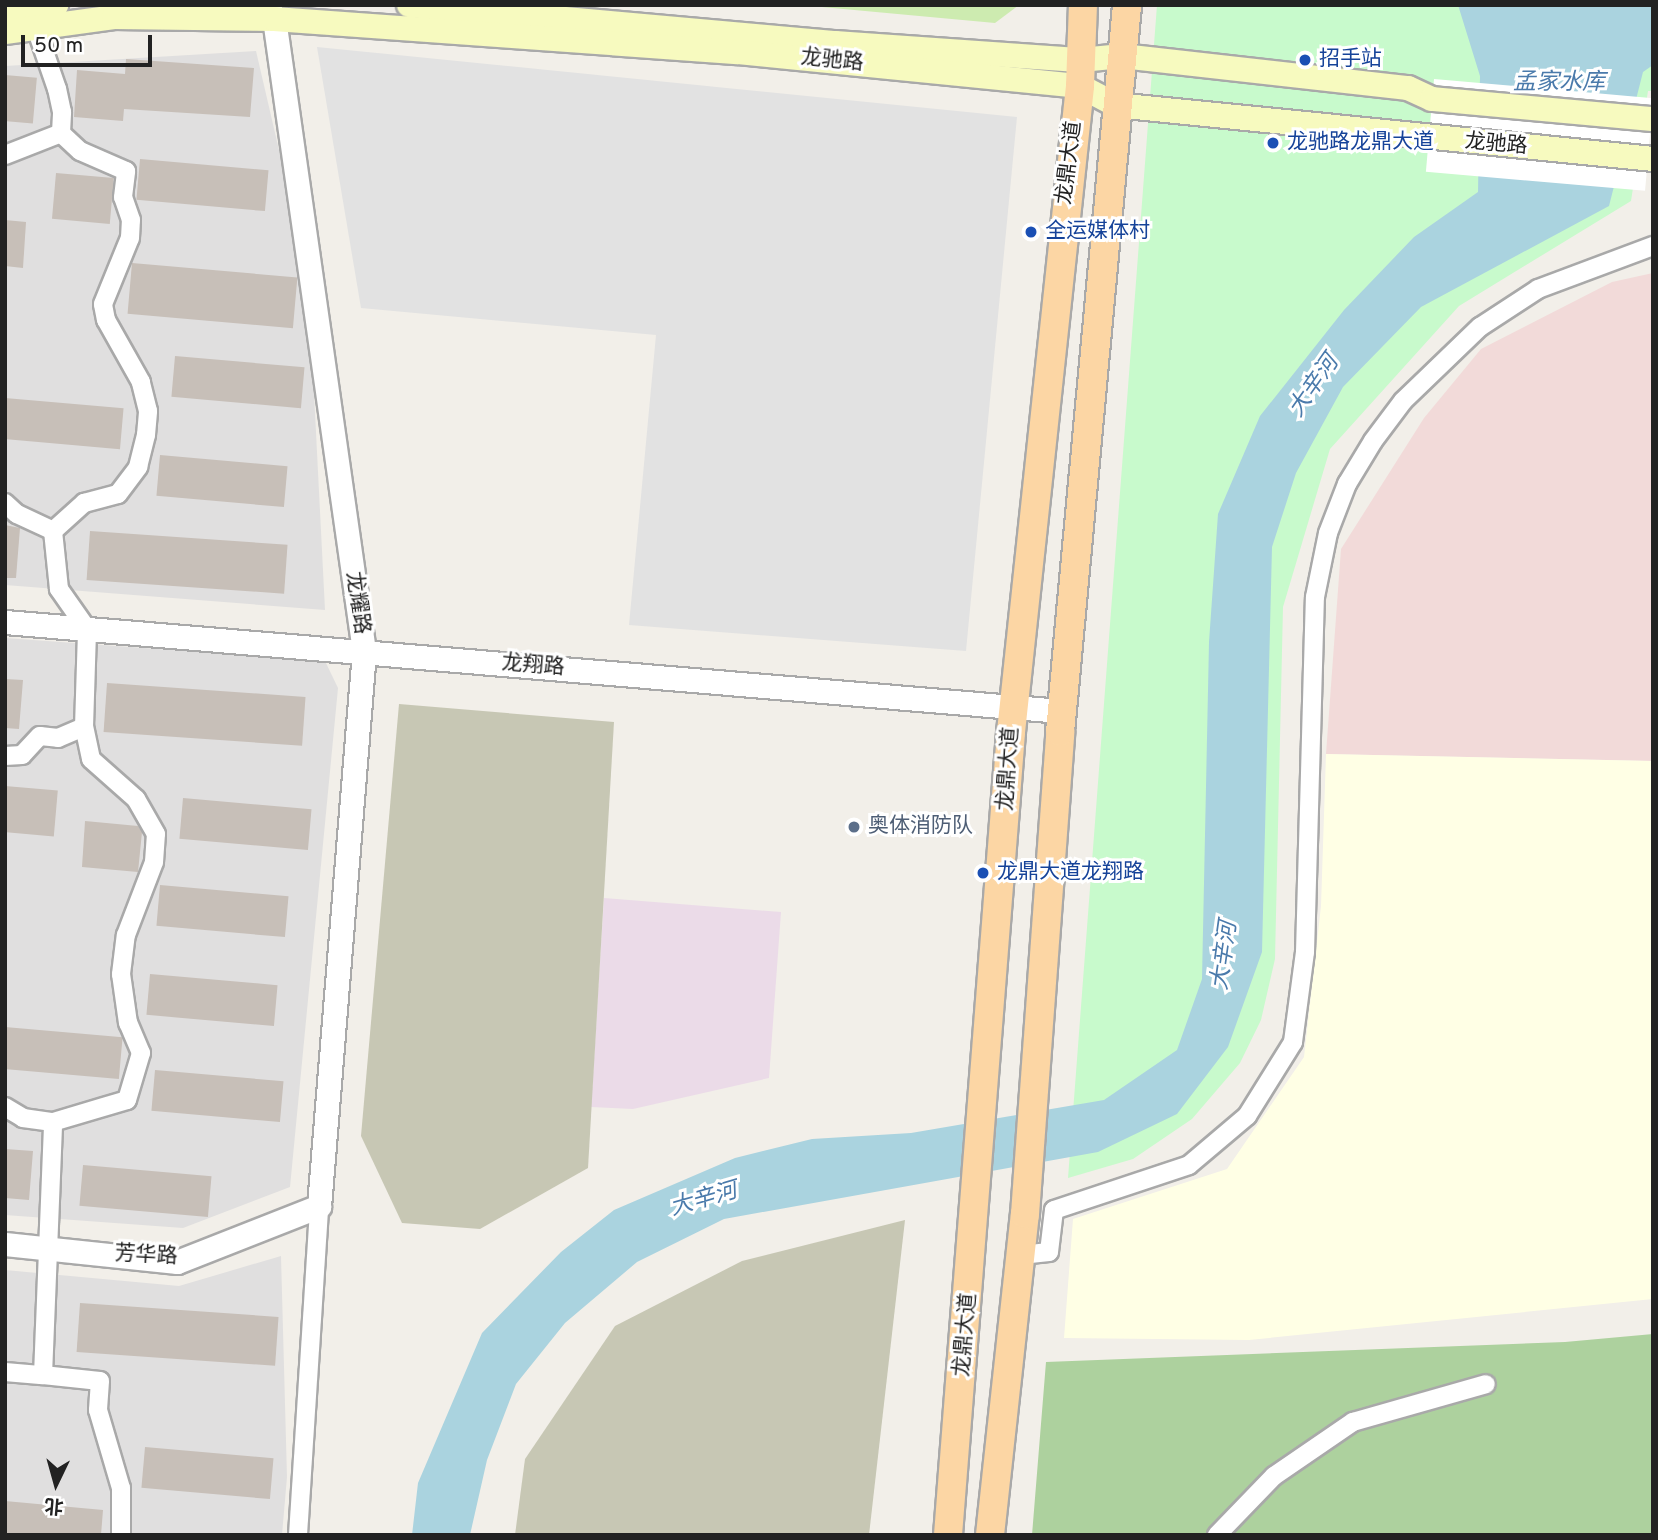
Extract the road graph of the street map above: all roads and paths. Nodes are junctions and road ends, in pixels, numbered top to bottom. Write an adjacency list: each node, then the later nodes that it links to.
1 (56, 5): 6 (main road)
2 (409, 5): 10 (main road, 龙驰路)
3 (1083, 5): 10 (main road, 龙鼎大道)
4 (1127, 5): 9 (main road, 龙鼎大道)
5 (271, 12): 7 (main road, 龙驰路); 10 (main road, 龙驰路); 21 (street, 龙耀路)
6 (5, 14)
7 (36, 28): 8 (main road, 龙驰路); 13 (street)
8 (5, 32)
9 (1122, 56): 10 (main road, 龙驰路); 11 (main road, 龙鼎大道); 12 (main road, 龙驰路)
10 (1080, 73): 11 (main road, 龙驰路); 22 (main road, 龙鼎大道)
11 (1116, 105): 15 (main road, 龙驰路); 23 (main road, 龙鼎大道)
12 (1653, 119)
13 (61, 133): 14 (street); 18 (street)
14 (5, 155)
15 (1652, 159)
16 (1653, 246): 31 (street)
17 (5, 503): 18 (street)
18 (52, 531): 20 (street)
19 (5, 622): 20 (street, 龙翔路)
20 (87, 629): 21 (street, 龙翔路); 24 (street)
21 (364, 651): 22 (street, 龙翔路); 28 (street, 龙耀路)
22 (1014, 708): 23 (street, 龙翔路); 37 (main road, 龙鼎大道)
23 (1061, 711): 31 (main road, 龙鼎大道)
24 (84, 727): 25 (street); 27 (street)
25 (5, 756)
26 (5, 1107): 27 (street)
27 (53, 1122): 30 (street)
28 (319, 1206): 30 (street, 芳华路); 36 (street)
29 (5, 1244): 30 (street, 芳华路)
30 (50, 1248): 33 (street)
31 (1021, 1255): 38 (main road, 龙鼎大道)
32 (5, 1372): 33 (street)
33 (43, 1375): 35 (street)
34 (1486, 1384): 39 (street)
35 (121, 1535)
36 (298, 1535)
37 (948, 1535)
38 (990, 1535)
39 (1217, 1535)

